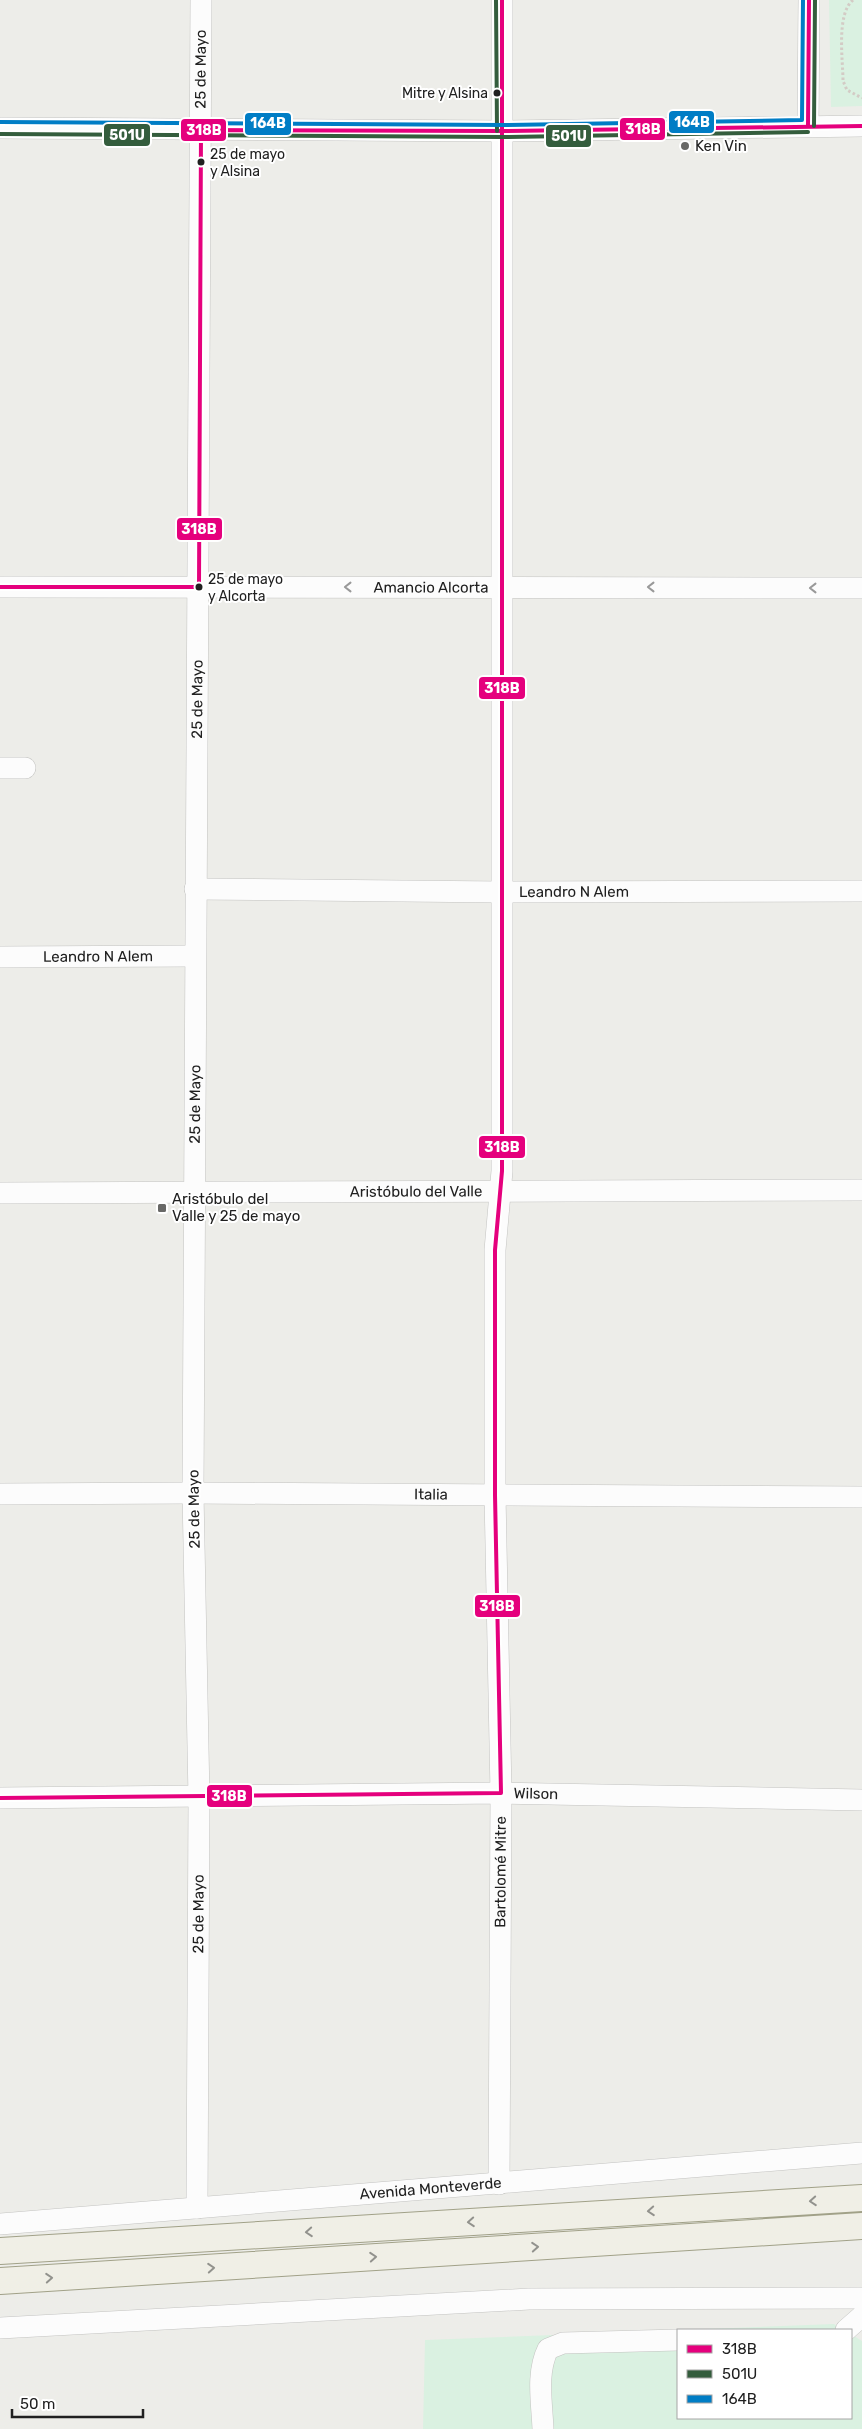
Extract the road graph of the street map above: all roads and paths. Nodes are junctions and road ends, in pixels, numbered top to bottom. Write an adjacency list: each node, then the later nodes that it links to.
1 (201, 0): 9 (street, 25 de Mayo)
2 (502, 0): 10 (street, Bartolomé Mitre)
3 (808, 0): 6 (street)
4 (853, 0): 5 (path)
5 (862, 98)
6 (808, 126): 7 (street); 10 (street)
7 (862, 126)
8 (0, 128): 9 (street)
9 (201, 130): 10 (street); 12 (street, 25 de Mayo)
10 (504, 131): 13 (street, Bartolomé Mitre)
11 (0, 587): 12 (street, Amancio Alcorta)
12 (199, 587): 13 (street, Amancio Alcorta, one-way to 12); 17 (street, 25 de Mayo)
13 (503, 587): 14 (street, Amancio Alcorta, one-way to 13); 19 (street, Bartolomé Mitre)
14 (862, 588)
15 (0, 768): 16 (street)
16 (25, 768)
17 (195, 889): 19 (street, Leandro N Alem); 20 (street, 25 de Mayo)
18 (862, 891): 19 (street, Leandro N Alem)
19 (501, 892): 23 (street, Bartolomé Mitre)
20 (195, 956): 21 (street, Leandro N Alem); 25 (street, 25 de Mayo)
21 (0, 957)
22 (862, 1190): 23 (street, Aristóbulo del Valle)
23 (500, 1192): 25 (street, Aristóbulo del Valle); 28 (street, Bartolomé Mitre)
24 (0, 1193): 25 (street, Aristóbulo del Valle)
25 (196, 1193): 26 (street, 25 de Mayo)
26 (193, 1493): 27 (street, Italia); 28 (street, Italia); 32 (street, 25 de Mayo)
27 (0, 1494)
28 (496, 1495): 29 (street, Italia); 30 (street, Bartolomé Mitre)
29 (862, 1497)
30 (501, 1793): 32 (street, Wilson); 33 (street, Wilson); 35 (street, Bartolomé Mitre)
31 (0, 1798): 32 (street, Wilson)
32 (199, 1798): 37 (street, 25 de Mayo)
33 (862, 1800)
34 (862, 2153): 35 (street, Avenida Monteverde)
35 (499, 2184): 37 (street, Avenida Monteverde)
36 (862, 2198): 40 (main road, one-way to 40)
37 (197, 2208): 38 (street, Avenida Monteverde)
38 (0, 2224)
39 (862, 2226): 41 (main road, one-way to 39)
40 (0, 2251)
41 (0, 2281)
42 (862, 2298): 44 (street)
43 (862, 2316): 45 (street)
44 (0, 2328)
45 (847, 2329)
46 (677, 2340): 47 (street)
47 (543, 2429)

